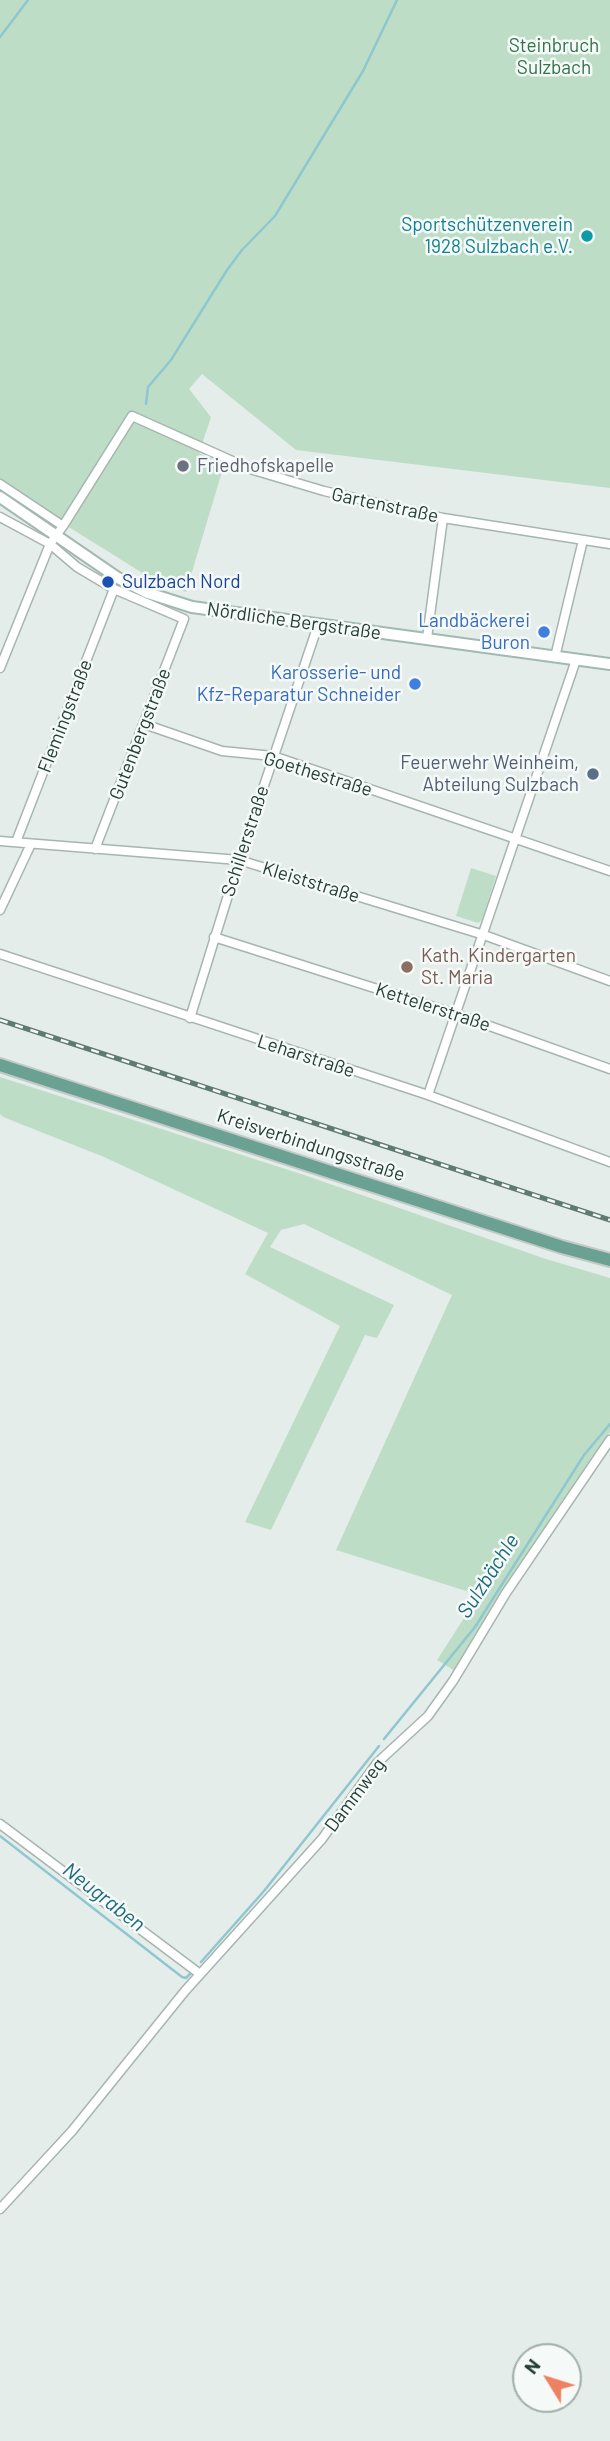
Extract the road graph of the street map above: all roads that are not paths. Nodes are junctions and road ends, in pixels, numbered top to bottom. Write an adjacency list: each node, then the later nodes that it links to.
1 (0, 484): 5 (street)
2 (3, 499): 6 (main road, Nördliche Bergstraße)
3 (0, 517): 6 (street)
4 (443, 518): 5 (street, Gartenstraße); 7 (street, Gartenstraße); 11 (street)
5 (63, 526): 6 (street)
6 (52, 540): 9 (street); 10 (main road, Nördliche Bergstraße); 15 (street)
7 (583, 540): 8 (street, Gartenstraße); 12 (street)
8 (610, 544)
9 (114, 589): 16 (street, Gutenbergstraße); 20 (street, Flemingstraße)
10 (318, 625): 11 (main road, Nördliche Bergstraße); 17 (street, Schillerstraße)
11 (426, 638): 12 (main road, Nördliche Bergstraße)
12 (555, 657): 13 (main road, Nördliche Bergstraße)
13 (576, 660): 14 (main road, Nördliche Bergstraße); 18 (street)
14 (610, 664)
15 (0, 668)
16 (144, 724): 17 (street, Goethestraße); 22 (street, Gutenbergstraße)
17 (273, 756): 18 (street, Goethestraße); 23 (street, Schillerstraße)
18 (515, 840): 24 (street, Goethestraße); 26 (street)
19 (0, 841): 20 (street, Kleiststraße)
20 (16, 842): 21 (street, Kleiststraße)
21 (31, 844): 22 (street, Kleiststraße); 25 (street)
22 (95, 849): 23 (street, Kleiststraße)
23 (239, 860): 26 (street, Kleiststraße); 27 (street, Schillerstraße)
24 (610, 871)
25 (0, 910)
26 (484, 934): 29 (street, Kleiststraße); 30 (street)
27 (214, 937): 30 (street, Kettelerstraße); 31 (street, Schillerstraße)
28 (0, 954): 31 (street, Leharstraße)
29 (610, 981)
30 (456, 1014): 33 (street, Kettelerstraße); 34 (street)
31 (190, 1018): 34 (street, Leharstraße)
32 (0, 1065): 36 (main road, Kreisverbindungsstraße)
33 (610, 1069)
34 (428, 1096): 35 (street, Leharstraße)
35 (610, 1162)
36 (610, 1260)
37 (610, 1440): 39 (street, Dammweg)
38 (0, 1824): 39 (street)
39 (200, 1974): 40 (street, Dammweg)
40 (0, 2208)

